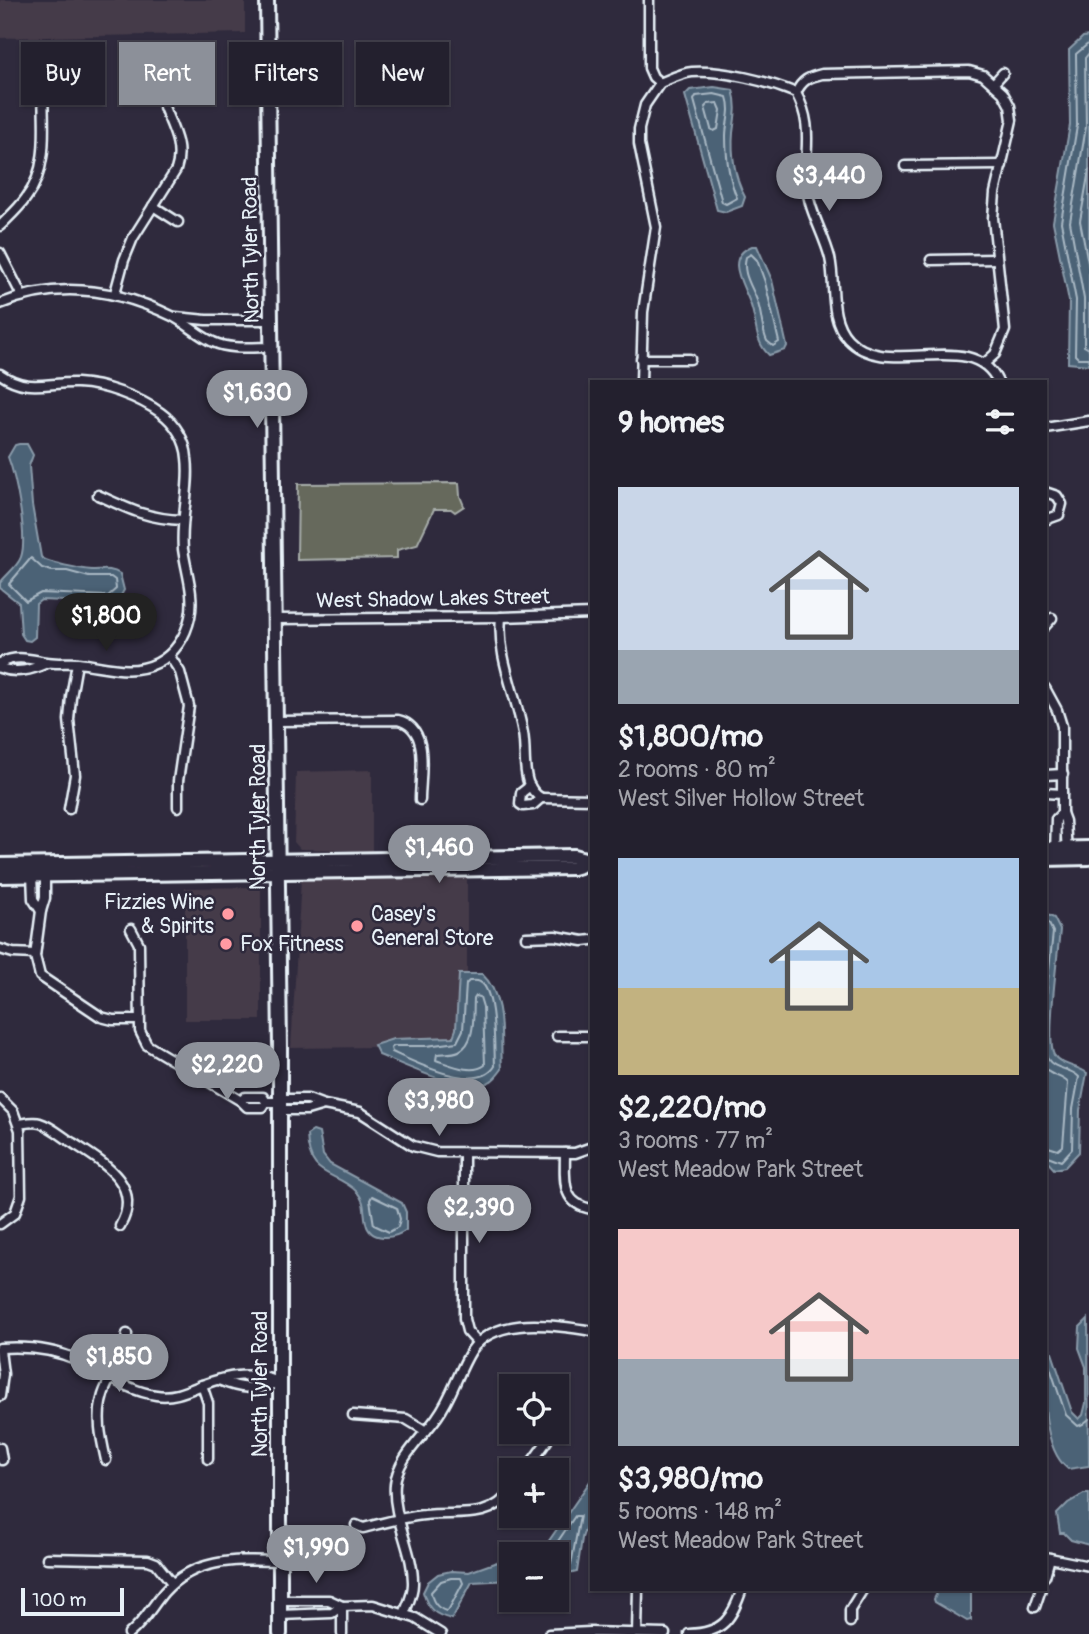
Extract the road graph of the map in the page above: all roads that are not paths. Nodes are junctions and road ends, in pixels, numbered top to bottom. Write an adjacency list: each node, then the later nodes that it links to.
1 (267, 0): 21 (main road, North Tyler Road)
2 (649, 0): 4 (street)
3 (1003, 73): 5 (street)
4 (660, 83): 6 (street); 23 (street)
5 (994, 83): 6 (street); 9 (street)
6 (796, 93): 25 (street)
7 (43, 105): 13 (street)
8 (164, 105): 11 (street)
9 (1002, 164): 10 (street); 15 (street)
10 (905, 166)
11 (153, 206): 12 (street); 17 (street)
12 (178, 222)
13 (0, 226)
14 (0, 253): 18 (street)
15 (997, 259): 16 (street); 25 (street)
16 (931, 260)
17 (115, 293): 18 (street); 20 (street)
18 (22, 296): 19 (street)
19 (0, 304)
20 (173, 316): 21 (street); 22 (street)
21 (272, 320): 22 (main road, North Tyler Road)
22 (272, 347): 38 (main road, North Tyler Road)
23 (641, 359): 24 (street); 27 (street)
24 (690, 359)
25 (985, 363): 28 (street)
26 (0, 374): 34 (street)
27 (641, 380)
28 (997, 380)
29 (1089, 421): 30 (street)
30 (1047, 428)
31 (1047, 493): 33 (street)
32 (98, 495): 34 (street)
33 (1047, 519)
34 (183, 520): 40 (street)
35 (590, 614): 36 (street, West Shadow Lakes Street)
36 (500, 617): 38 (street, West Shadow Lakes Street); 48 (street)
37 (1052, 618): 39 (street)
38 (276, 619): 45 (main road, North Tyler Road)
39 (1047, 624)
40 (169, 655): 42 (street); 54 (street)
41 (47, 663): 42 (street); 43 (street); 43 (street)
42 (77, 663): 55 (street)
43 (0, 666)
44 (1047, 692): 46 (street)
45 (277, 721): 53 (street); 61 (main road, North Tyler Road)
46 (1063, 774): 47 (street); 50 (street)
47 (1047, 775)
48 (530, 786): 51 (street); 51 (street)
49 (1047, 793): 50 (street)
50 (1062, 794): 57 (street)
51 (541, 798): 52 (street)
52 (590, 799)
53 (420, 800)
54 (178, 807)
55 (69, 809)
56 (1089, 848): 57 (main road)
57 (1055, 854): 58 (main road)
58 (1089, 858)
59 (589, 861): 61 (main road)
60 (0, 865): 62 (main road)
61 (277, 866): 62 (main road); 74 (main road, North Tyler Road)
62 (39, 870): 63 (main road); 64 (street); 64 (street)
63 (0, 876)
64 (41, 911): 69 (street)
65 (131, 929): 70 (street)
66 (526, 937): 67 (street)
67 (590, 940)
68 (0, 949): 69 (street)
69 (35, 954): 70 (street)
70 (139, 1020): 74 (street)
71 (557, 1036): 72 (street)
72 (590, 1037)
73 (0, 1098): 75 (street)
74 (280, 1104): 77 (street); 88 (main road, North Tyler Road)
75 (19, 1124): 80 (street); 81 (street)
76 (590, 1148): 78 (street)
77 (464, 1153): 78 (street); 84 (street)
78 (565, 1153): 79 (street)
79 (590, 1209)
80 (0, 1224)
81 (120, 1226)
82 (590, 1331): 84 (street)
83 (127, 1334): 86 (street)
84 (478, 1343): 92 (street)
85 (0, 1350): 86 (street); 90 (street)
86 (111, 1378): 89 (street); 96 (street)
87 (219, 1380): 88 (street); 88 (street); 89 (street)
88 (279, 1382): 102 (main road, North Tyler Road)
89 (202, 1385): 94 (street)
90 (0, 1396)
91 (353, 1415): 92 (street)
92 (426, 1432): 98 (street)
93 (0, 1448): 95 (street)
94 (208, 1459)
95 (2, 1460)
96 (106, 1460)
97 (499, 1502): 98 (street)
98 (399, 1519): 99 (street); 112 (street)
99 (356, 1525)
100 (47, 1558): 104 (street)
101 (1048, 1558): 103 (street)
102 (280, 1561): 104 (street); 109 (main road, North Tyler Road)
103 (1089, 1566)
104 (172, 1583): 115 (street)
105 (638, 1591): 116 (street)
106 (741, 1591): 122 (street)
107 (862, 1591): 114 (street)
108 (1040, 1591): 111 (street)
109 (280, 1600): 110 (street); 113 (main road, North Tyler Road)
110 (342, 1606): 112 (street); 113 (street); 118 (street)
111 (1035, 1608)
112 (404, 1614): 119 (street)
113 (280, 1615): 117 (main road, North Tyler Road)
114 (850, 1622)
115 (131, 1633)
116 (637, 1633): 120 (street); 121 (street)
117 (280, 1634)
118 (342, 1634)
119 (442, 1634)
120 (549, 1634)
121 (665, 1634)
122 (690, 1634)

